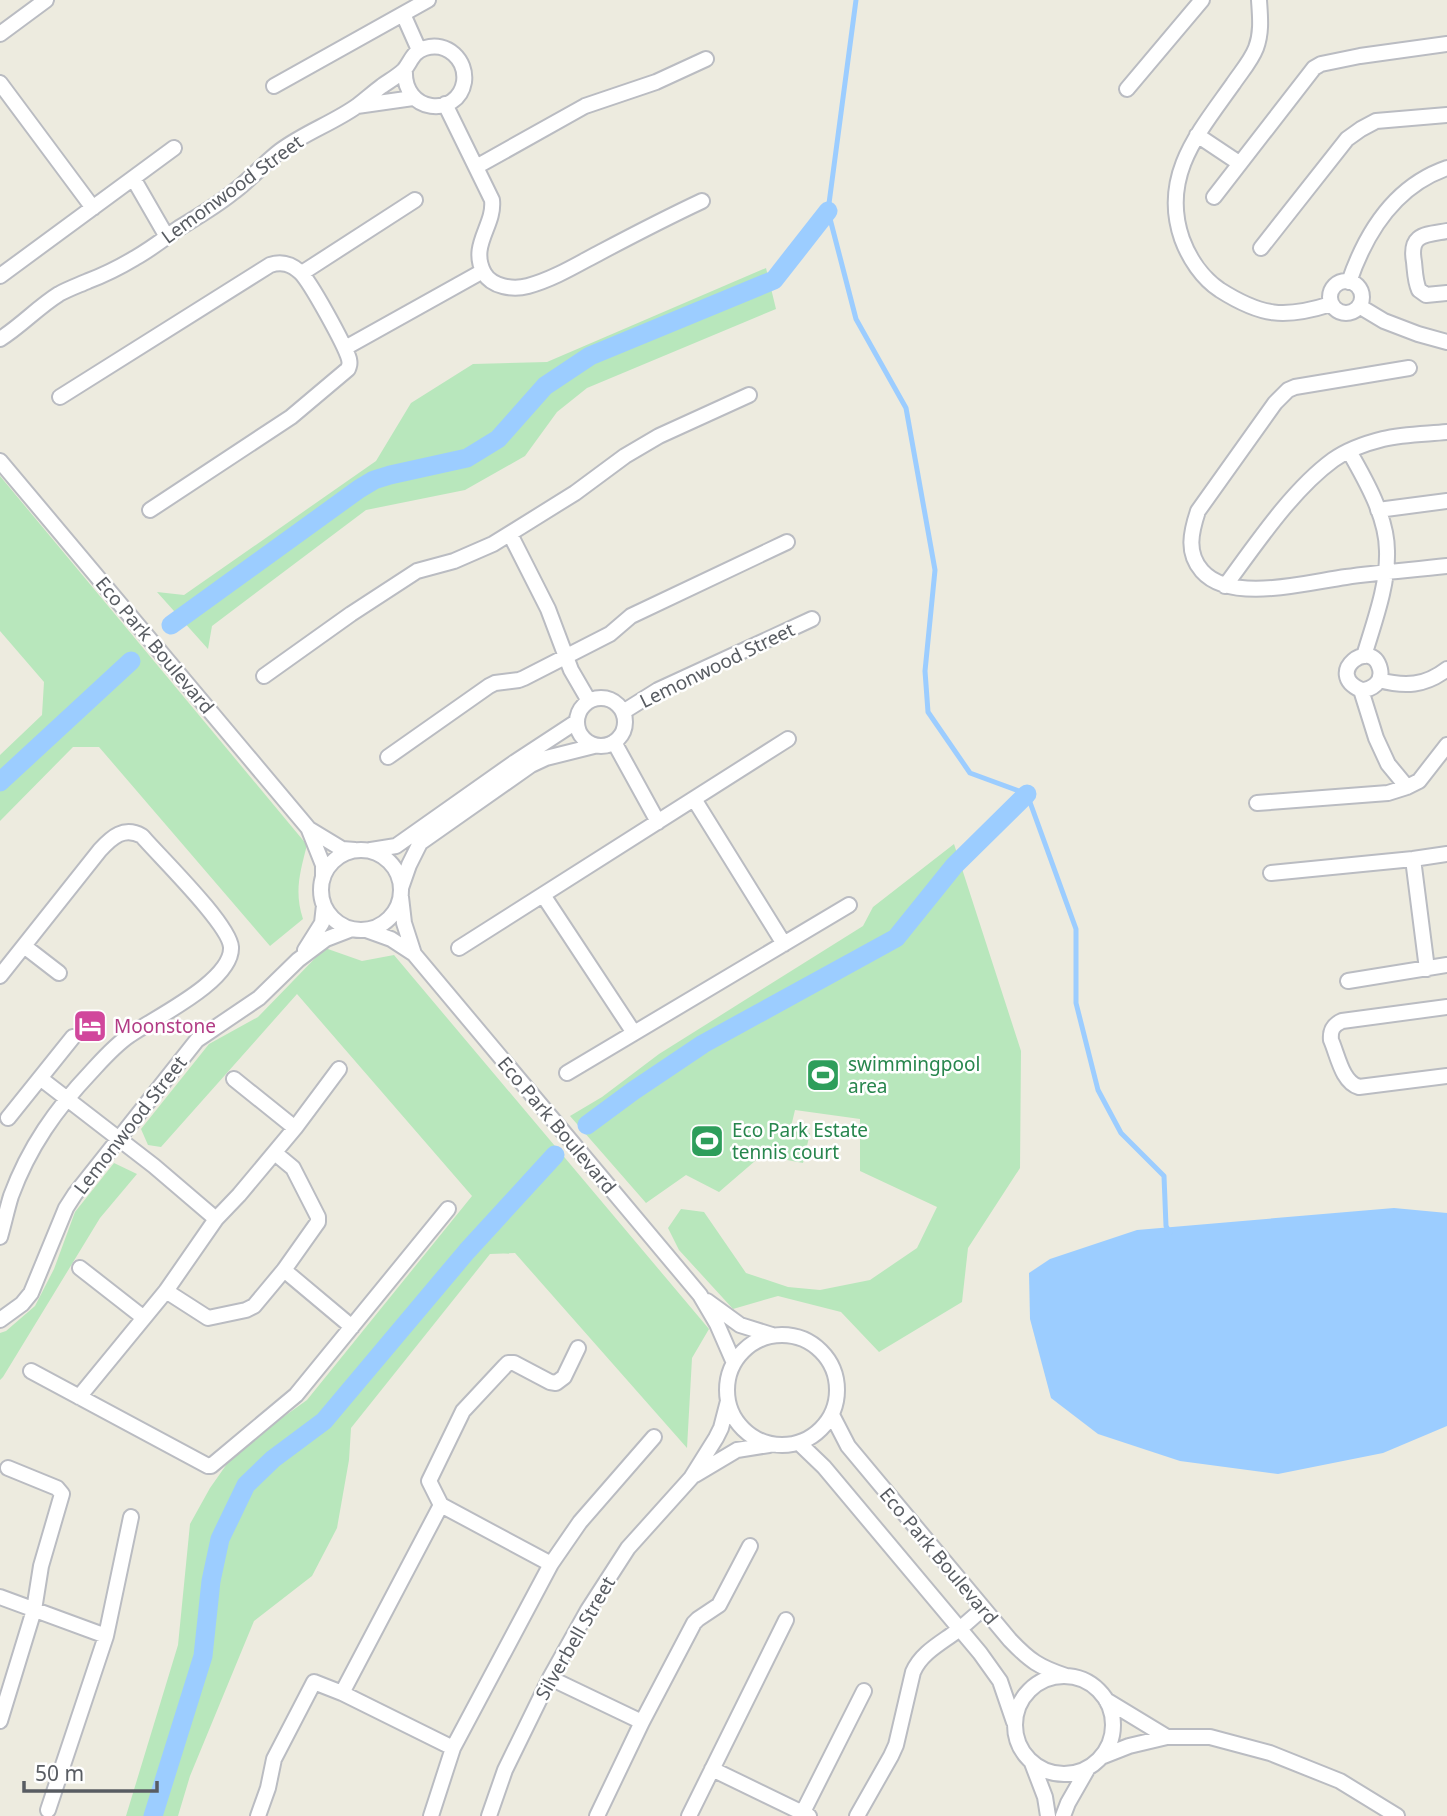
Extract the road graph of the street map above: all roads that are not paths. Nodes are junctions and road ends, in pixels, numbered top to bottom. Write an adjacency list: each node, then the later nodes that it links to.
1 (46, 0): 6 (street)
2 (428, 0): 5 (street)
3 (1202, 0): 13 (street)
4 (1259, 0): 18 (street)
5 (403, 14): 8 (street); 12 (street)
6 (0, 34)
7 (1447, 44): 20 (street)
8 (419, 50): 10 (street); 15 (street)
9 (706, 59): 21 (street)
10 (405, 69): 14 (street); 16 (street, Lemonwood Street)
11 (0, 83): 27 (street)
12 (274, 86)
13 (1127, 89)
14 (413, 98): 15 (street); 16 (street, Lemonwood Street)
15 (445, 104): 21 (street)
16 (356, 106): 29 (street, Lemonwood Street)
17 (1447, 115): 30 (street)
18 (1197, 135): 20 (street); 36 (street)
19 (174, 148): 23 (street)
20 (1239, 163): 24 (street)
21 (476, 167): 31 (street)
22 (1447, 168): 34 (street)
23 (133, 178): 27 (street); 29 (street)
24 (1214, 197)
25 (415, 200): 32 (street)
26 (702, 201): 31 (street)
27 (93, 208): 33 (street)
28 (1447, 231): 35 (street)
29 (167, 237): 38 (street, Lemonwood Street)
30 (1261, 248)
31 (483, 271): 40 (street)
32 (302, 273): 40 (street); 43 (street)
33 (0, 276)
34 (1349, 282): 36 (street); 37 (street)
35 (1447, 293)
36 (1331, 304): 37 (street)
37 (1359, 306): 39 (street)
38 (1, 339)
39 (1447, 342)
40 (345, 348): 48 (street)
41 (1409, 368): 54 (street)
42 (749, 395): 50 (street)
43 (60, 397)
44 (1447, 432): 45 (street)
45 (1349, 451): 49 (street); 54 (street)
46 (0, 461): 74 (street, Eco Park Boulevard)
47 (1447, 500): 49 (street)
48 (150, 510)
49 (1377, 510): 53 (street)
50 (510, 534): 56 (street); 59 (street)
51 (787, 542): 56 (street)
52 (1447, 566): 53 (street)
53 (1386, 573): 54 (street); 57 (street)
54 (1225, 586)
55 (811, 619): 63 (street, Lemonwood Street)
56 (566, 656): 62 (street); 69 (street)
57 (1364, 656): 60 (street); 61 (street)
58 (1447, 669): 60 (street)
59 (264, 677)
60 (1379, 680): 61 (street)
61 (1361, 690): 70 (street)
62 (589, 701): 63 (street, Lemonwood Street); 64 (street)
63 (623, 712): 66 (street, Lemonwood Street)
64 (576, 722): 68 (street); 75 (street)
65 (788, 739): 71 (street)
66 (614, 743): 68 (street); 73 (street)
67 (1447, 745): 70 (street)
68 (594, 746): 80 (street)
69 (388, 757)
70 (1407, 787): 72 (street)
71 (694, 799): 73 (street); 85 (street)
72 (1257, 803)
73 (658, 822): 81 (street)
74 (309, 829): 75 (street, Eco Park Boulevard); 79 (street, Eco Park Boulevard)
75 (362, 850): 79 (street); 80 (street)
76 (1447, 854): 77 (street)
77 (1413, 859): 78 (street); 91 (street)
78 (1271, 873)
79 (323, 878): 82 (street)
80 (401, 892): 84 (street); 88 (street, Eco Park Boulevard)
81 (543, 895): 87 (street); 96 (street)
82 (324, 905): 84 (street); 89 (street, Lemonwood Street)
83 (849, 905): 85 (street)
84 (359, 929): 88 (street, Eco Park Boulevard); 89 (street, Lemonwood Street)
85 (784, 944): 96 (street)
86 (24, 946): 92 (street); 93 (street); 103 (street)
87 (459, 948)
88 (414, 954): 114 (street, Eco Park Boulevard)
89 (298, 960): 106 (street, Lemonwood Street)
90 (1447, 965): 91 (street)
91 (1427, 969): 94 (street)
92 (59, 973)
93 (0, 976)
94 (1348, 981)
95 (1447, 1007): 100 (street)
96 (634, 1033): 99 (street)
97 (73, 1037): 101 (street)
98 (338, 1069): 105 (street)
99 (568, 1073)
100 (1447, 1076)
101 (40, 1078): 103 (street); 104 (street)
102 (234, 1079): 105 (street)
103 (66, 1098): 106 (street); 110 (street)
104 (8, 1118)
105 (295, 1128): 107 (street)
106 (118, 1138): 109 (street); 116 (street, Lemonwood Street)
107 (275, 1153): 109 (street); 112 (street)
108 (448, 1209): 117 (street)
109 (216, 1219): 113 (street)
110 (0, 1237)
111 (79, 1268): 115 (street)
112 (284, 1270): 113 (street); 117 (street)
113 (166, 1291): 115 (street)
114 (700, 1295): 118 (street, Eco Park Boulevard); 120 (street, Eco Park Boulevard)
115 (144, 1318): 122 (street)
116 (0, 1320)
117 (352, 1327): 122 (street)
118 (772, 1335): 120 (street); 124 (street)
119 (578, 1348): 130 (street)
120 (734, 1363): 123 (street)
121 (31, 1371): 122 (street)
122 (79, 1397)
123 (728, 1401): 127 (street); 129 (street, Silverbell Street)
124 (832, 1415): 126 (street); 135 (street, Eco Park Boulevard)
125 (654, 1437): 133 (street)
126 (799, 1443): 127 (street); 138 (street, Eco Park Boulevard)
127 (772, 1444): 129 (street, Silverbell Street)
128 (8, 1468): 136 (street)
129 (691, 1478): 141 (street, Silverbell Street)
130 (441, 1505): 133 (street); 143 (street)
131 (131, 1517): 139 (street)
132 (750, 1546): 146 (street)
133 (551, 1564): 149 (street)
134 (0, 1597): 136 (street)
135 (983, 1609): 138 (street); 140 (street, Eco Park Boulevard)
136 (34, 1610): 139 (street); 145 (street)
137 (786, 1620): 153 (street)
138 (960, 1629): 147 (street, Eco Park Boulevard); 161 (street)
139 (106, 1636): 154 (street)
140 (1066, 1676): 144 (street); 147 (street)
141 (550, 1678): 146 (street); 158 (street, Silverbell Street)
142 (864, 1691): 155 (street)
143 (342, 1693): 149 (street); 156 (street)
144 (1106, 1700): 148 (street); 150 (street)
145 (0, 1721)
146 (642, 1722): 159 (street)
147 (1014, 1722): 151 (street)
148 (1167, 1737): 150 (street); 164 (street)
149 (453, 1748): 157 (street)
150 (1101, 1757): 152 (street)
151 (1032, 1763): 152 (street); 162 (street)
152 (1088, 1768): 163 (street)
153 (712, 1769): 155 (street); 160 (street)
154 (48, 1811)
155 (804, 1815)
156 (258, 1816)
157 (431, 1816)
158 (489, 1816)
159 (597, 1816)
160 (689, 1816)
161 (857, 1816)
162 (1048, 1816)
163 (1063, 1816)
164 (1397, 1816)

